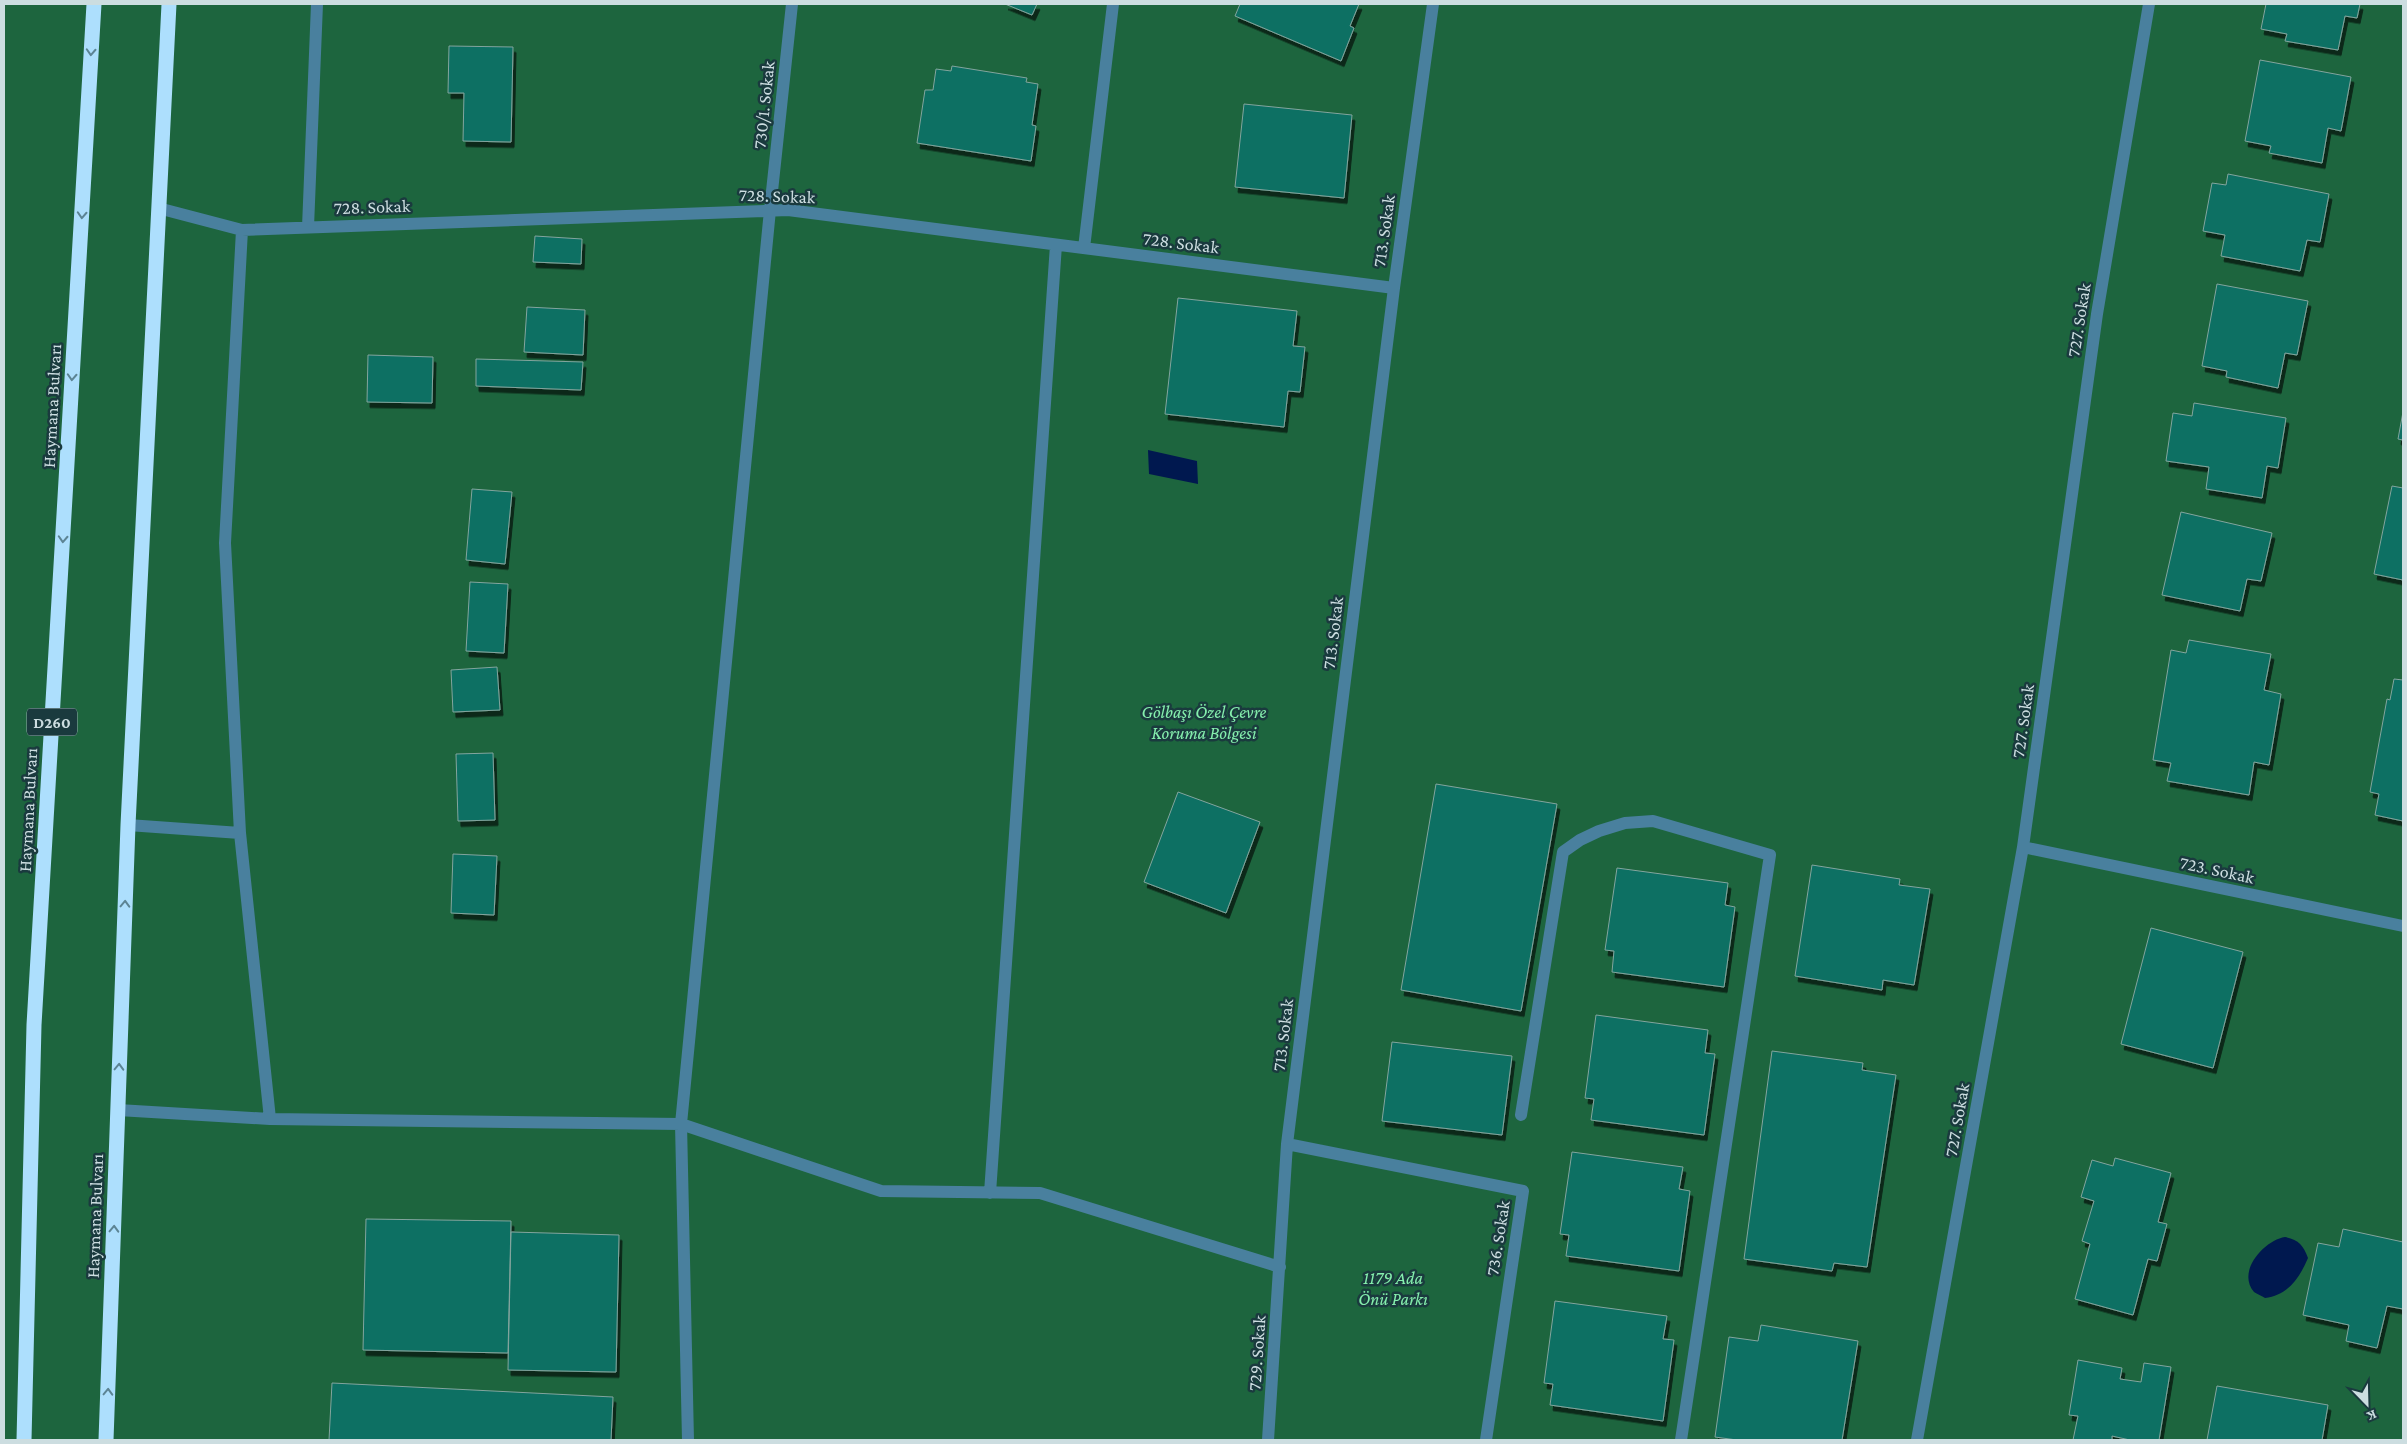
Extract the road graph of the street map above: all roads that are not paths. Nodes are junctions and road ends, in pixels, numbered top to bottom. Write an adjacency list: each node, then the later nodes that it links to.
1 (94, 4): 26 (highway, Haymana Bulvarı / D260, one-way to 26)
2 (169, 4): 8 (highway, Haymana Bulvarı)
3 (317, 4): 10 (street)
4 (792, 4): 9 (street, 730/1. Sokak)
5 (1113, 4): 13 (street)
6 (1433, 4): 14 (street, 713. Sokak)
7 (2149, 4): 17 (street, 727. Sokak)
8 (158, 208): 11 (street, 728. Sokak); 15 (highway, Haymana Bulvarı)
9 (770, 210): 10 (street, 728. Sokak); 12 (street, 728. Sokak); 22 (street, 730/1. Sokak)
10 (308, 227): 11 (street, 728. Sokak)
11 (242, 230): 16 (street)
12 (1056, 245): 13 (street, 728. Sokak); 24 (street)
13 (1084, 248): 14 (street, 728. Sokak)
14 (1394, 288): 23 (street, 713. Sokak)
15 (128, 825): 16 (street); 19 (highway, Haymana Bulvarı, one-way to 15)
16 (240, 833): 21 (street)
17 (2023, 847): 18 (street, 723. Sokak); 32 (street, 727. Sokak)
18 (2403, 926)
19 (118, 1110): 21 (street); 27 (highway, Haymana Bulvarı, one-way to 19)
20 (1521, 1115): 31 (street)
21 (270, 1119): 22 (street)
22 (681, 1124): 24 (street); 28 (street, 730/1. Sokak)
23 (1287, 1144): 25 (street, 713. Sokak); 30 (street, 736. Sokak)
24 (990, 1192): 25 (street)
25 (1280, 1267): 29 (street, 729. Sokak)
26 (24, 1440)
27 (106, 1440)
28 (688, 1440)
29 (1268, 1440)
30 (1486, 1440)
31 (1681, 1440)
32 (1917, 1440)

